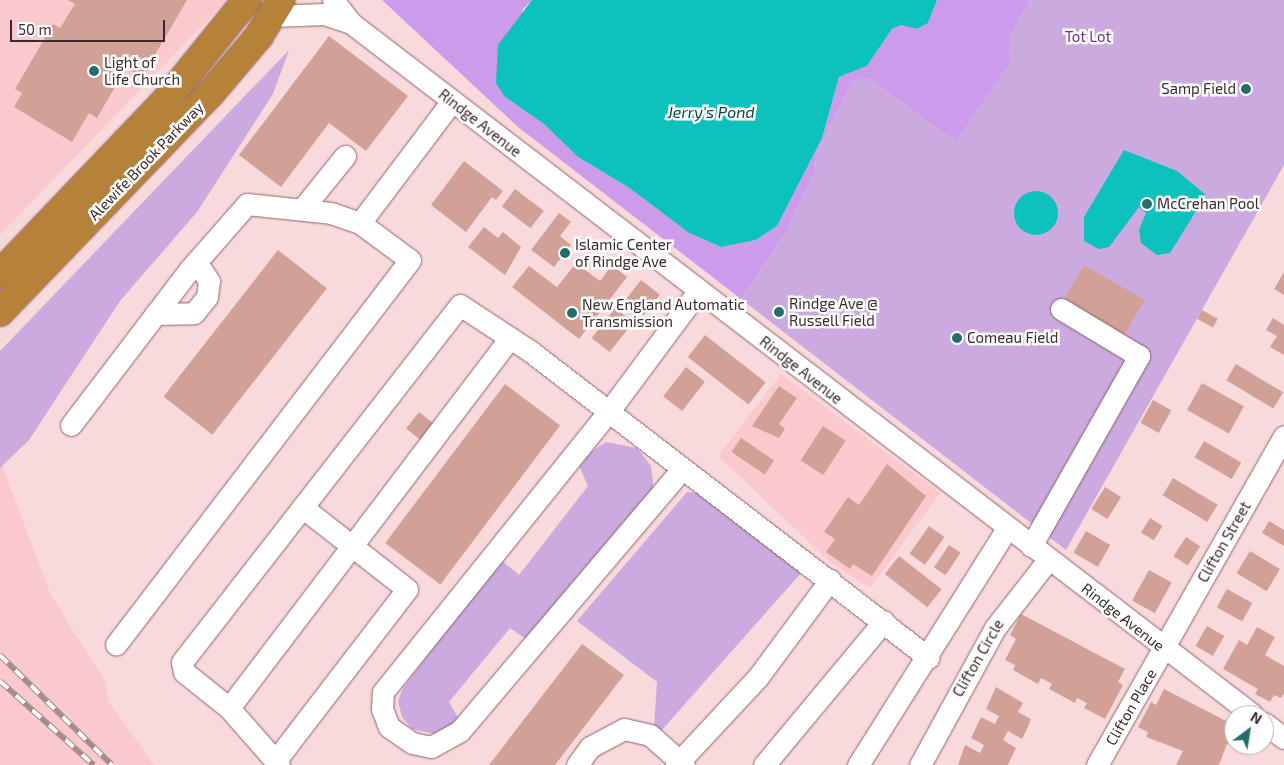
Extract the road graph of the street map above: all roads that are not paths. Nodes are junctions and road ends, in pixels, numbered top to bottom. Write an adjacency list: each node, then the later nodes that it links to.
1 (247, 0): 10 (highway, Alewife Brook Parkway)
2 (333, 0): 4 (street, Rindge Avenue)
3 (277, 8): 4 (street, Rindge Avenue); 13 (highway, Alewife Brook Parkway)
4 (351, 23): 5 (street, Rindge Avenue)
5 (452, 101): 8 (street); 11 (street, Rindge Avenue)
6 (345, 156): 7 (street)
7 (302, 208): 8 (street); 9 (street)
8 (360, 223): 27 (street)
9 (196, 262): 14 (street); 14 (street)
10 (0, 274)
11 (698, 291): 16 (street); 21 (street, Rindge Avenue)
12 (1061, 309): 23 (street)
13 (0, 312)
14 (155, 314): 17 (street)
15 (509, 339): 16 (street); 20 (street); 22 (street)
16 (609, 411): 19 (street); 19 (street)
17 (71, 425)
18 (1284, 436): 28 (street, Clifton Street)
19 (682, 469): 25 (street)
20 (302, 507): 22 (street); 31 (street)
21 (1007, 528): 23 (street, Rindge Avenue); 29 (street)
22 (353, 546): 31 (street); 32 (street)
23 (1031, 546): 24 (street, Rindge Avenue)
24 (1048, 560): 28 (street, Rindge Avenue); 37 (street, Clifton Circle)
25 (830, 580): 26 (street); 33 (street)
26 (884, 621): 29 (street); 35 (street)
27 (116, 644)
28 (1164, 649): 30 (street, Rindge Avenue); 38 (street, Clifton Place)
29 (928, 658): 36 (street)
30 (1240, 705)
31 (229, 708): 32 (street)
32 (277, 763)
33 (680, 764): 34 (street)
34 (577, 765)
35 (764, 765)
36 (858, 765)
37 (920, 765)
38 (1097, 765)

